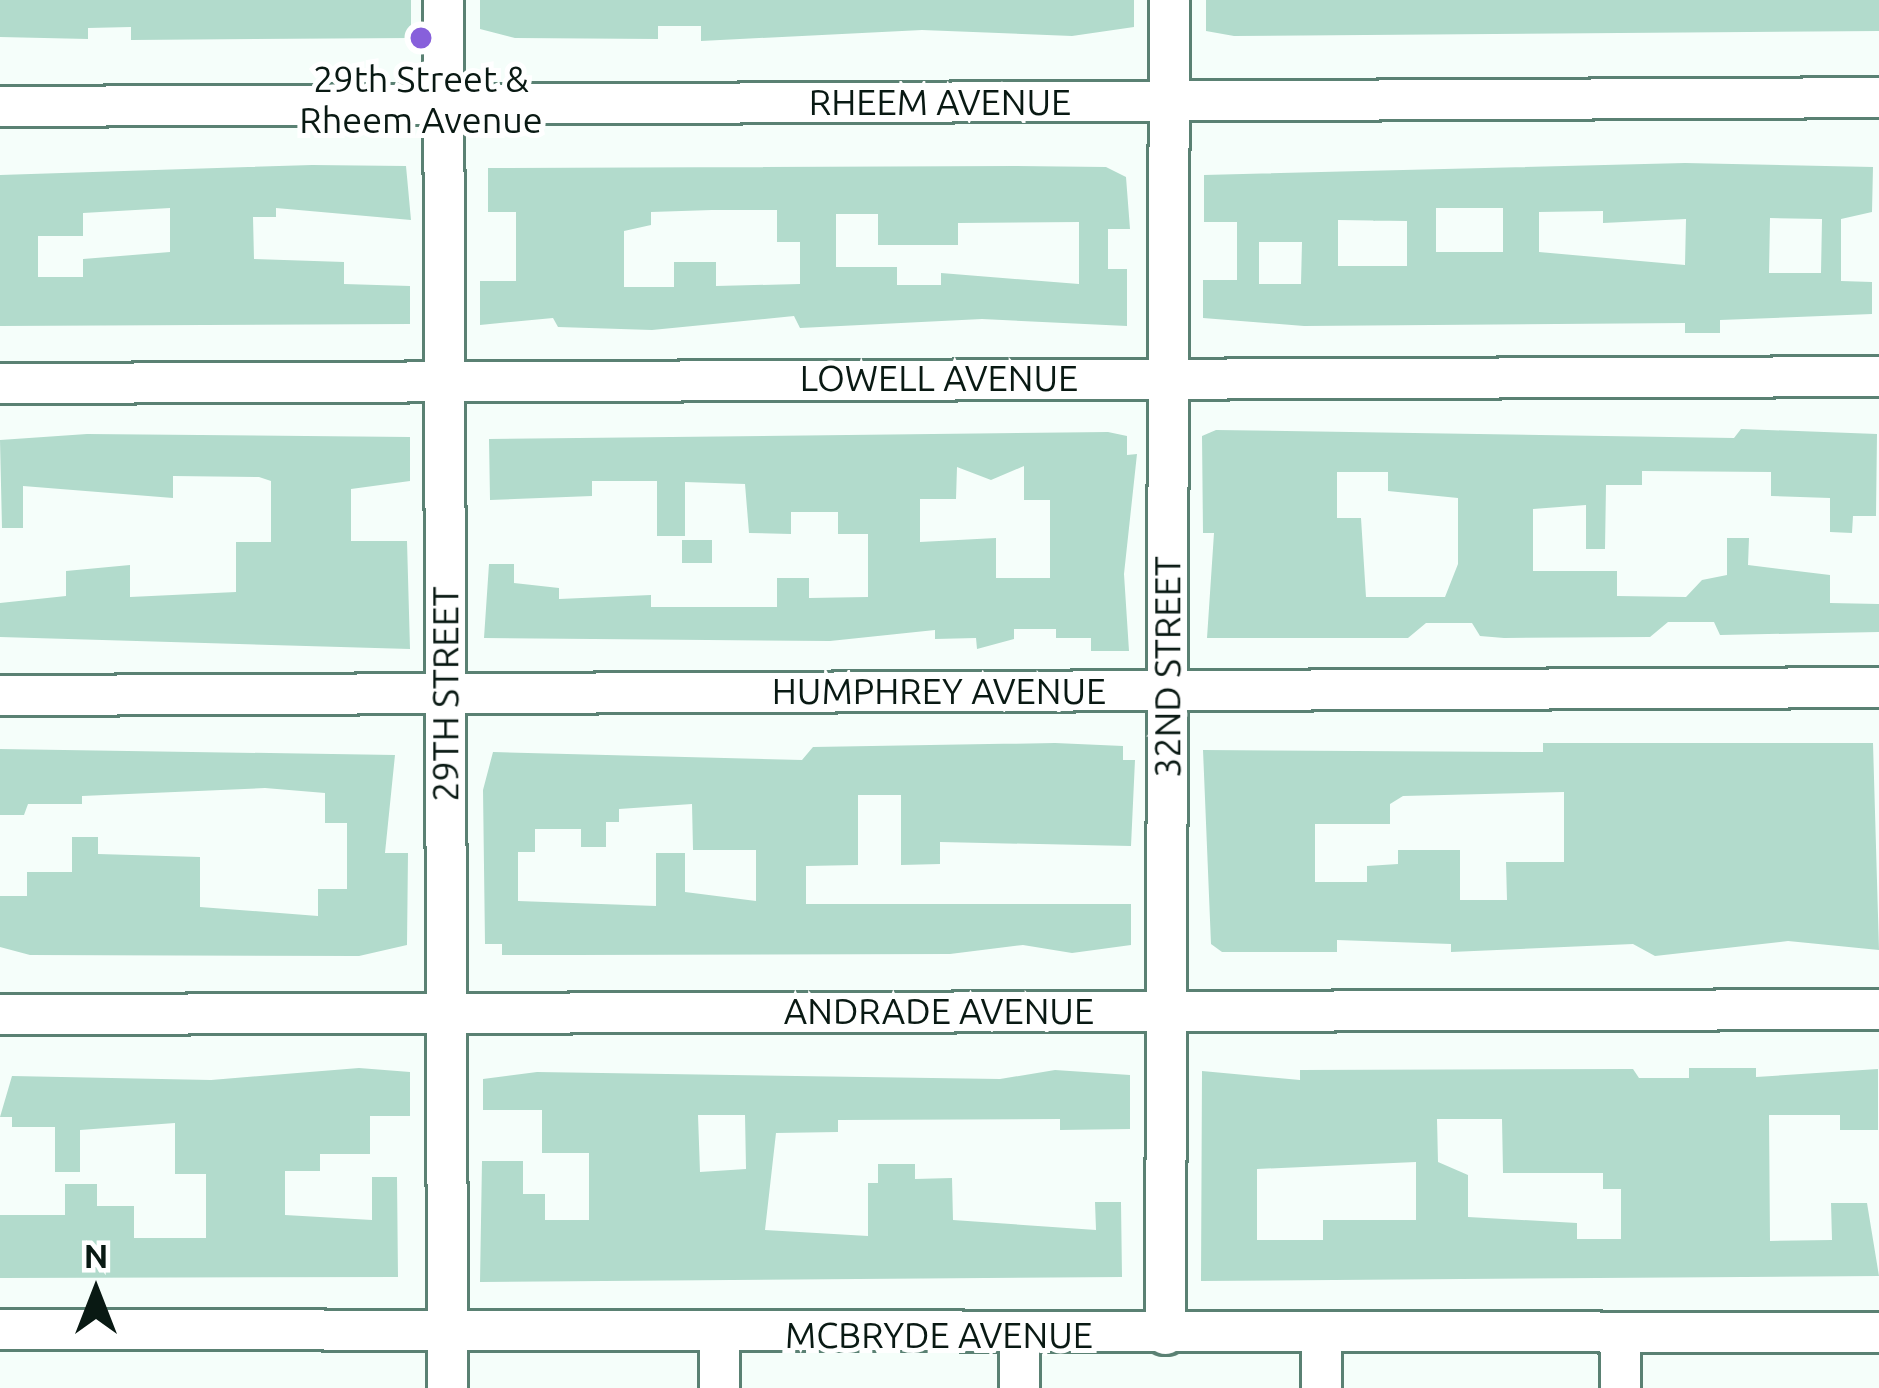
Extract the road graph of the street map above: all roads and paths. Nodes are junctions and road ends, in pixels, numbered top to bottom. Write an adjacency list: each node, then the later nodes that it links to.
1 (443, 0): 5 (street, 29TH STREET)
2 (1169, 0): 4 (street, 32ND STREET)
3 (1879, 97): 4 (street, RHEEM AVENUE)
4 (1168, 101): 5 (street, RHEEM AVENUE); 8 (street, 32ND STREET)
5 (442, 104): 6 (street, RHEEM AVENUE); 9 (street, 29TH STREET)
6 (0, 106)
7 (1879, 376): 8 (street, LOWELL AVENUE)
8 (1167, 377): 9 (street, LOWELL AVENUE); 12 (street, 32ND STREET)
9 (444, 381): 10 (street, LOWELL AVENUE); 13 (street, 29TH STREET)
10 (0, 383)
11 (1879, 687): 12 (street, HUMPHREY AVENUE)
12 (1167, 690): 13 (street, HUMPHREY AVENUE); 16 (street, 32ND STREET)
13 (444, 694): 14 (street, HUMPHREY AVENUE); 18 (street, 29TH STREET)
14 (0, 695)
15 (1879, 1009): 16 (street, ANDRADE AVENUE)
16 (1167, 1010): 18 (street, ANDRADE AVENUE); 22 (street, 32ND STREET)
17 (0, 1014): 18 (street, ANDRADE AVENUE)
18 (446, 1014): 20 (street, 29TH STREET)
19 (0, 1329): 20 (street, MCBRYDE AVENUE)
20 (448, 1333): 24 (street, MCBRYDE AVENUE); 27 (street, 29TH STREET)
21 (1879, 1333): 23 (street, MCBRYDE AVENUE)
22 (1166, 1334): 25 (street, MCBRYDE AVENUE); 26 (street, MCBRYDE AVENUE)
23 (1620, 1334): 26 (street, MCBRYDE AVENUE); 31 (street)
24 (718, 1335): 25 (street, MCBRYDE AVENUE); 28 (street)
25 (1019, 1335): 29 (street)
26 (1321, 1335): 30 (street)
27 (447, 1388)
28 (719, 1388)
29 (1019, 1388)
30 (1321, 1388)
31 (1620, 1388)

